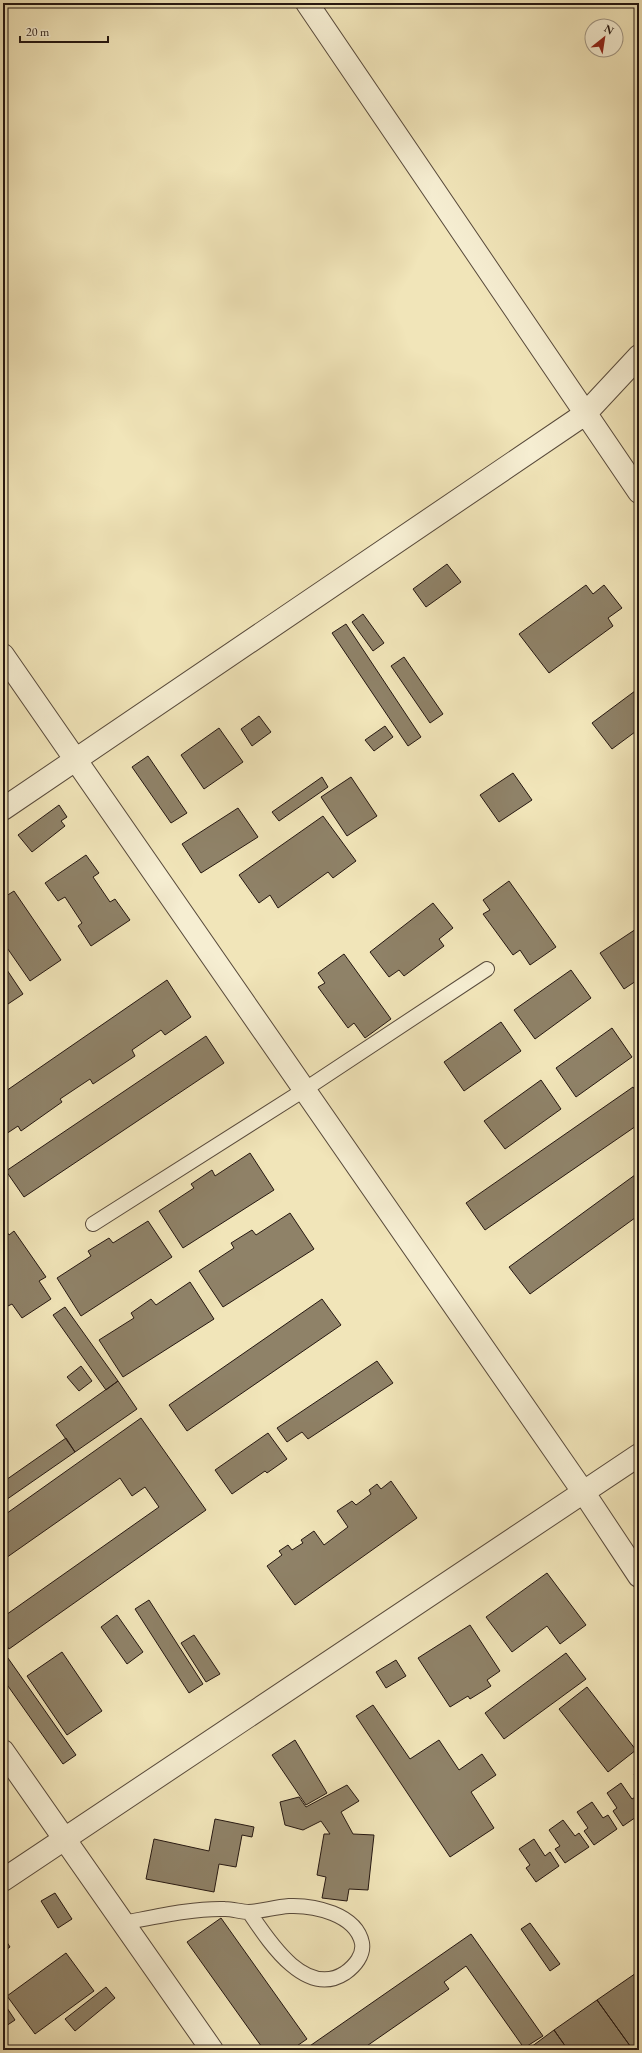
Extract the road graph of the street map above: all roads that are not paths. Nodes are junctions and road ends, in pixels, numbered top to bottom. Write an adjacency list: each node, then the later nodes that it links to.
1 (307, 3): 3 (street)
2 (639, 356): 3 (street)
3 (585, 414): 4 (street); 6 (street)
4 (639, 492)
5 (3, 656): 6 (street)
6 (75, 760): 7 (street); 9 (street)
7 (3, 809)
8 (486, 969): 9 (lane)
9 (304, 1090): 10 (lane); 12 (street)
10 (93, 1224)
11 (639, 1455): 12 (street)
12 (584, 1493): 13 (street); 15 (street)
13 (639, 1576)
14 (3, 1751): 15 (street)
15 (64, 1838): 16 (street); 18 (street)
16 (3, 1880)
17 (249, 1912): 17 (lane); 18 (lane)
18 (123, 1923): 19 (street)
19 (212, 2050)

